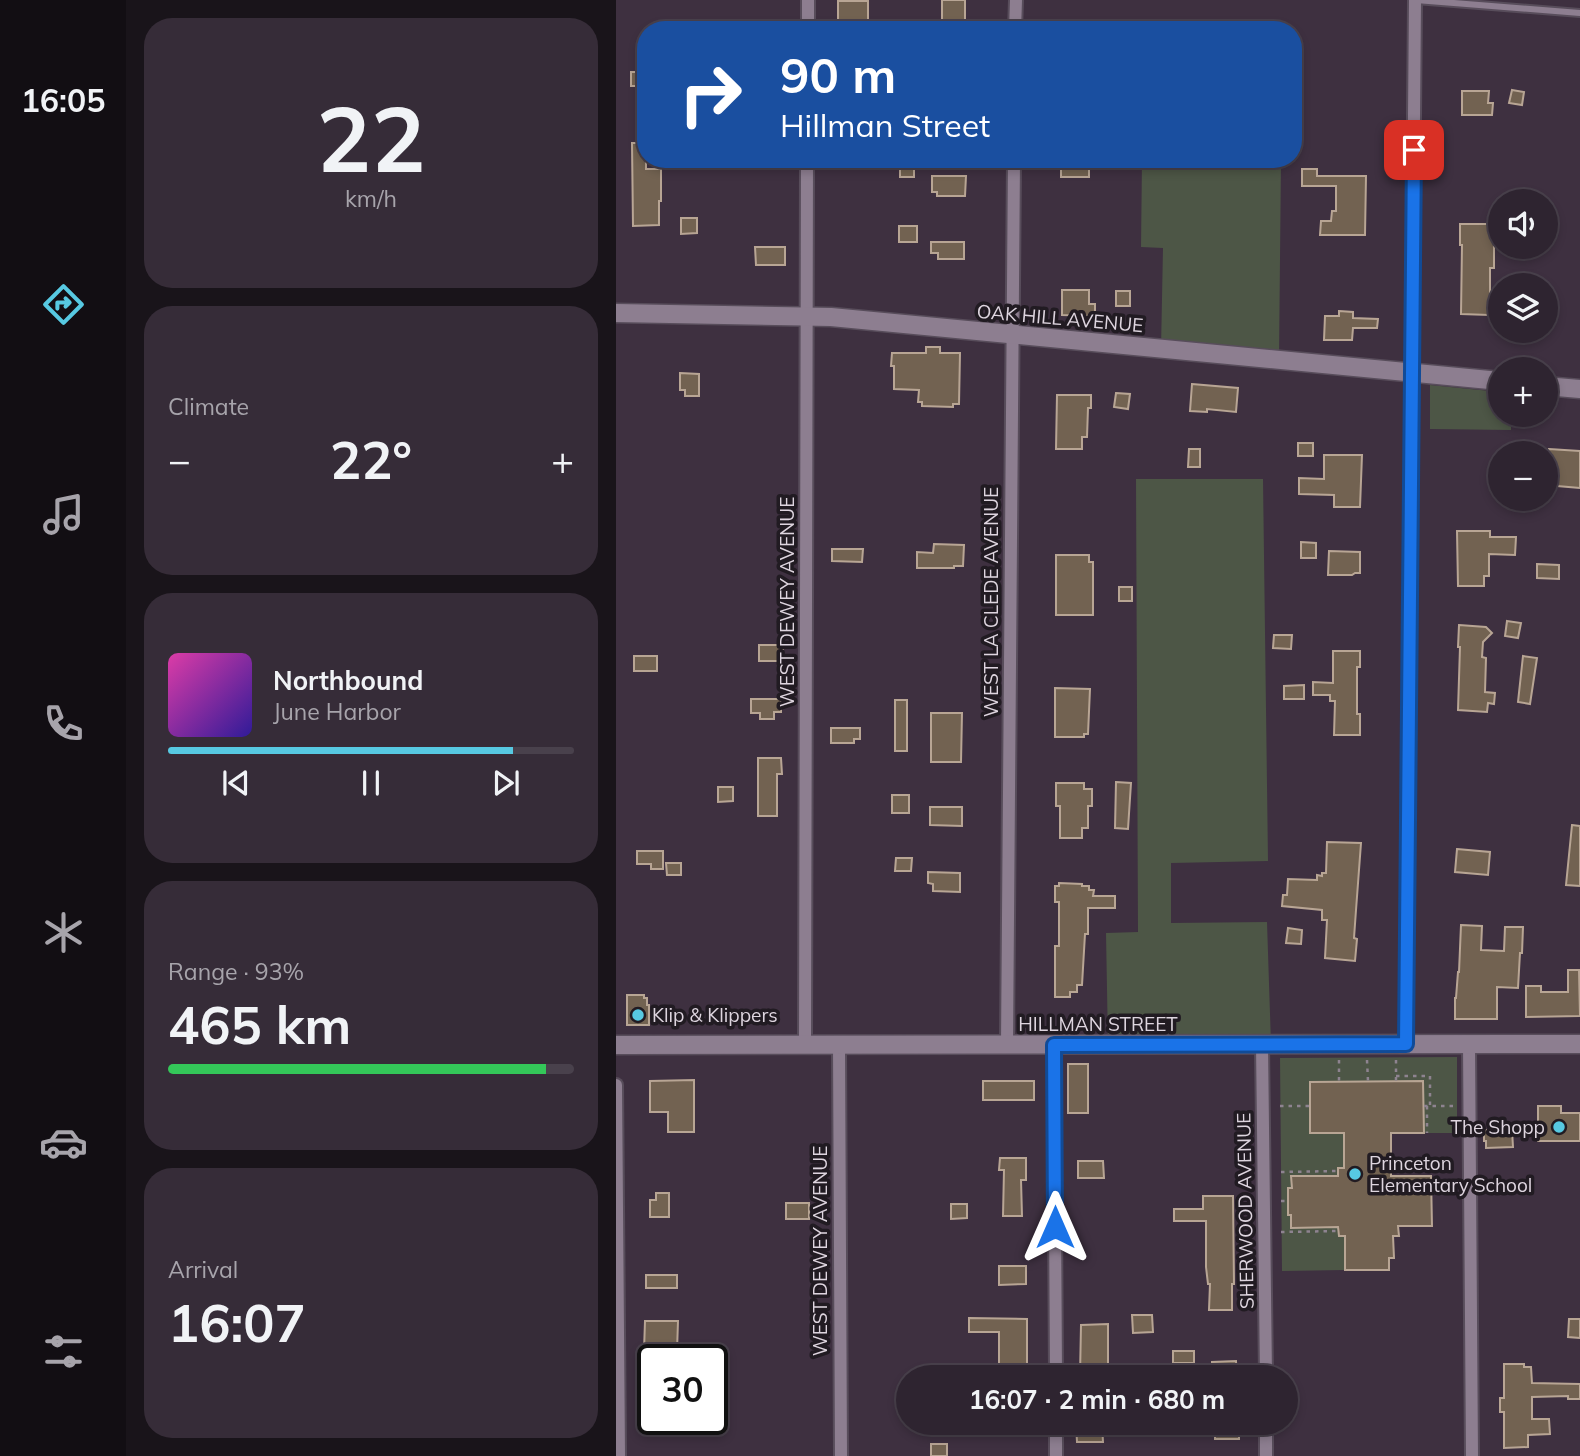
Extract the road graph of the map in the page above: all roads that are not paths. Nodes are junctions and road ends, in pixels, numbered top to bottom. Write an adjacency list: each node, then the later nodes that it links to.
1 (808, 0): 5 (street)
2 (1016, 0): 6 (street)
3 (1416, 0): 4 (lane); 12 (street)
4 (1580, 13)
5 (808, 21)
6 (1015, 21)
7 (807, 168): 10 (street, WEST DEWEY AVENUE)
8 (1014, 168): 11 (street, WEST LA CLEDE AVENUE)
9 (616, 313): 10 (street, OAK HILL AVENUE)
10 (807, 316): 11 (street, OAK HILL AVENUE); 20 (street, WEST DEWEY AVENUE)
11 (1013, 334): 12 (street, OAK HILL AVENUE); 22 (street, WEST LA CLEDE AVENUE)
12 (1412, 373): 13 (street, OAK HILL AVENUE); 24 (street)
13 (1488, 381)
14 (1558, 387): 15 (street)
15 (1580, 389)
16 (1262, 1044): 23 (street, HILLMAN STREET); 24 (street, HILLMAN STREET); 27 (street, SHERWOOD AVENUE)
17 (1469, 1044): 18 (street, HILLMAN STREET); 24 (street, HILLMAN STREET); 34 (street)
18 (1580, 1044)
19 (616, 1045): 20 (street, HILLMAN STREET)
20 (806, 1045): 21 (street, HILLMAN STREET)
21 (839, 1045): 22 (street, HILLMAN STREET); 31 (street, WEST DEWEY AVENUE)
22 (1007, 1045): 23 (street, HILLMAN STREET)
23 (1054, 1045): 26 (street)
24 (1401, 1051)
25 (616, 1085): 30 (street)
26 (1056, 1365)
27 (1266, 1365)
28 (1056, 1435): 32 (street)
29 (1266, 1435): 33 (street)
30 (619, 1456)
31 (841, 1456)
32 (1056, 1456)
33 (1266, 1456)
34 (1472, 1456)

